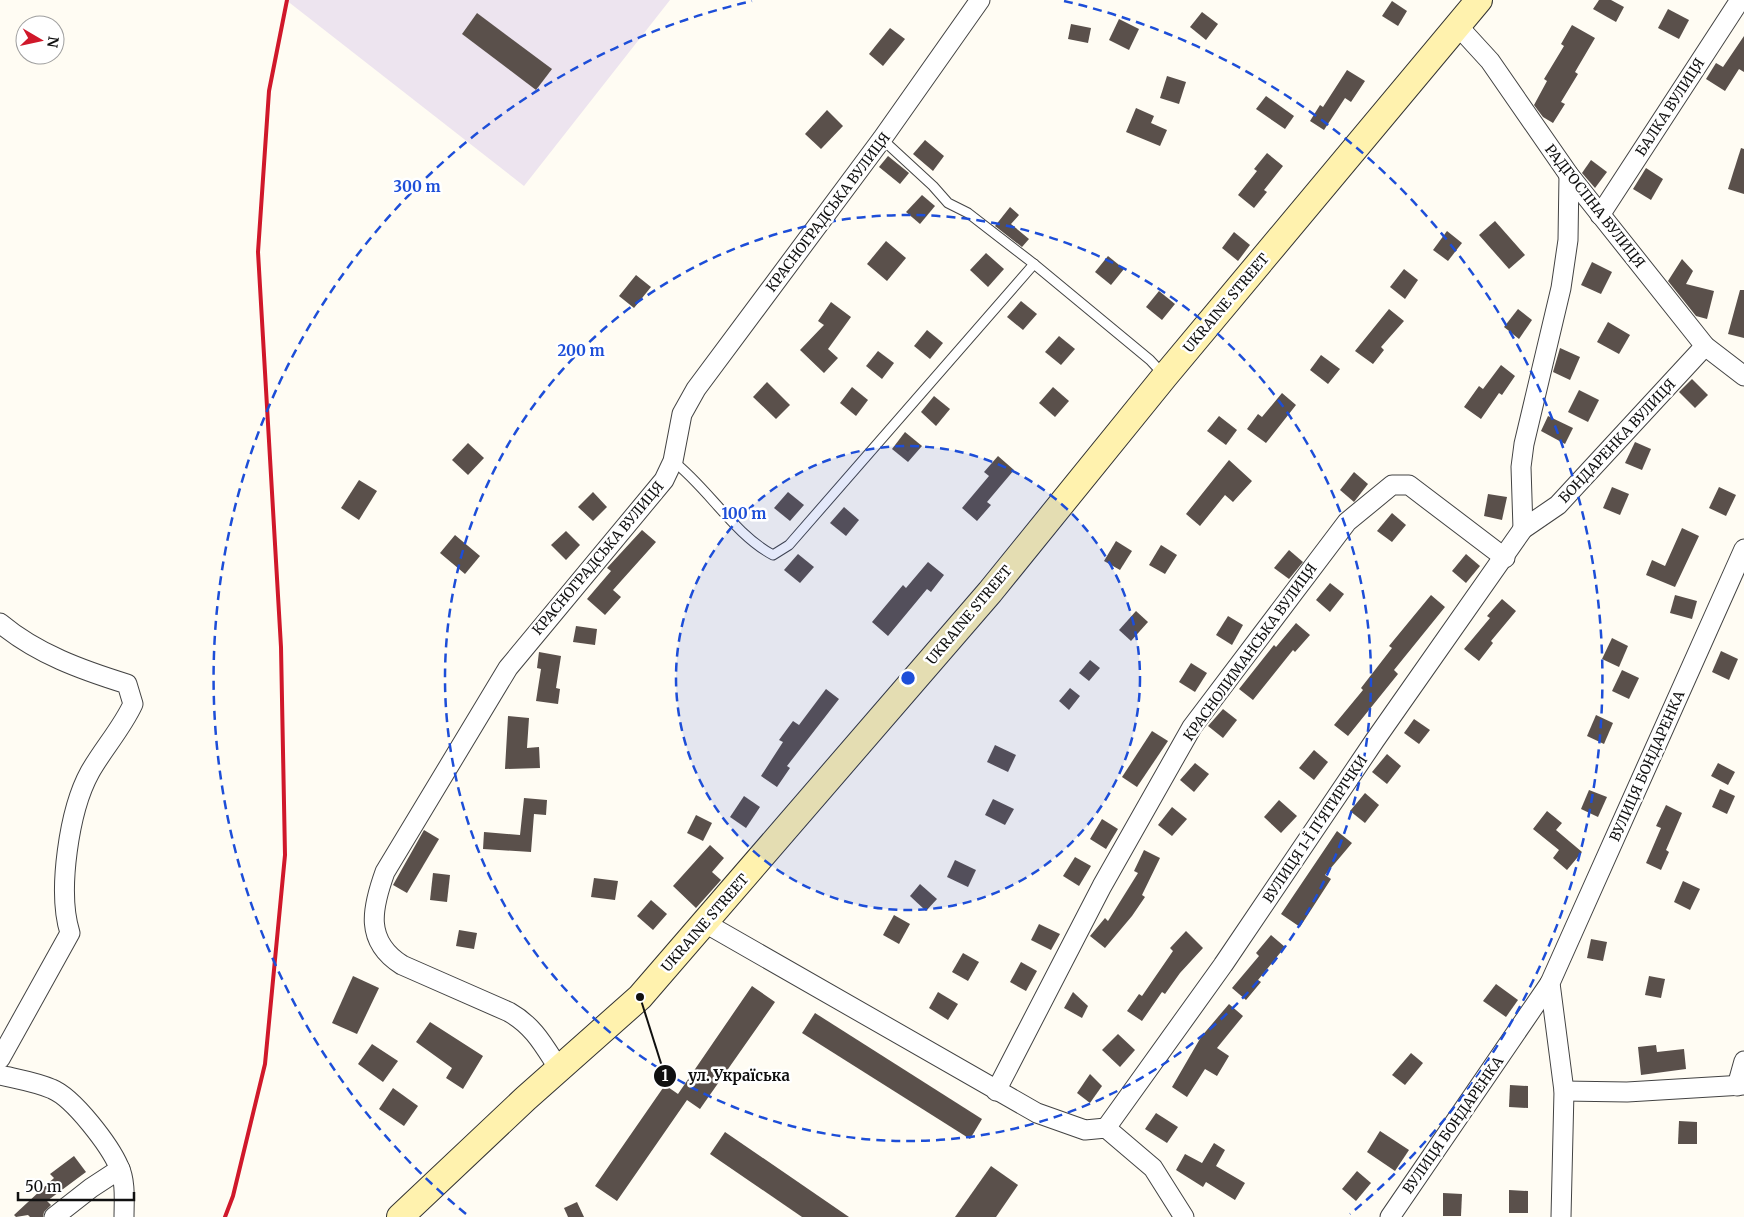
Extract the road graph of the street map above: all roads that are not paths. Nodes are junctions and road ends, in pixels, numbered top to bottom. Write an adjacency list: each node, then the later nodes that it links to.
1 (980, 0): 5 (street, КРАСНОГРАДСЬКА ВУЛИЦЯ)
2 (1479, 0): 4 (street, UKRAINE STREET)
3 (1740, 0): 7 (street, БАЛКА ВУЛИЦЯ)
4 (1458, 25): 6 (street, РАДГОСПНА ВУЛИЦЯ); 10 (street, UKRAINE STREET)
5 (882, 139): 8 (lane); 12 (street, КРАСНОГРАДСЬКА ВУЛИЦЯ)
6 (1569, 175): 7 (street, РАДГОСПНА ВУЛИЦЯ); 13 (street)
7 (1600, 215): 9 (street, РАДГОСПНА ВУЛИЦЯ)
8 (1034, 264): 10 (lane); 12 (lane)
9 (1705, 346): 11 (street, РАДГОСПНА ВУЛИЦЯ); 13 (street, БОНДАРЕНКА ВУЛИЦЯ)
10 (1165, 376): 17 (street, UKRAINE STREET)
11 (1744, 376)
12 (673, 461): 21 (street, КРАСНОГРАДСЬКА ВУЛИЦЯ)
13 (1523, 529): 15 (street, ВУЛИЦЯ 1-Ї П'ЯТИРІЧКИ)
14 (1744, 549): 18 (street, ВУЛИЦЯ БОНДАРЕНКА)
15 (1504, 558): 24 (street, КРАСНОЛИМАНСЬКА ВУЛИЦЯ); 26 (street, ВУЛИЦЯ 1-Ї П'ЯТИРІЧКИ)
16 (0, 623): 19 (street)
17 (705, 923): 21 (street, UKRAINE STREET); 24 (street)
18 (1550, 983): 25 (street); 32 (street, ВУЛИЦЯ БОНДАРЕНКА)
19 (0, 1059)
20 (1744, 1061): 23 (street)
21 (558, 1069): 30 (street, UKRAINE STREET)
22 (0, 1075): 27 (street)
23 (1741, 1086): 25 (street)
24 (996, 1091): 26 (street)
25 (1564, 1091): 33 (street)
26 (1106, 1128): 31 (street)
27 (120, 1168): 28 (street); 29 (street)
28 (54, 1217)
29 (124, 1217)
30 (400, 1217)
31 (1184, 1217)
32 (1390, 1217)
33 (1561, 1217)

